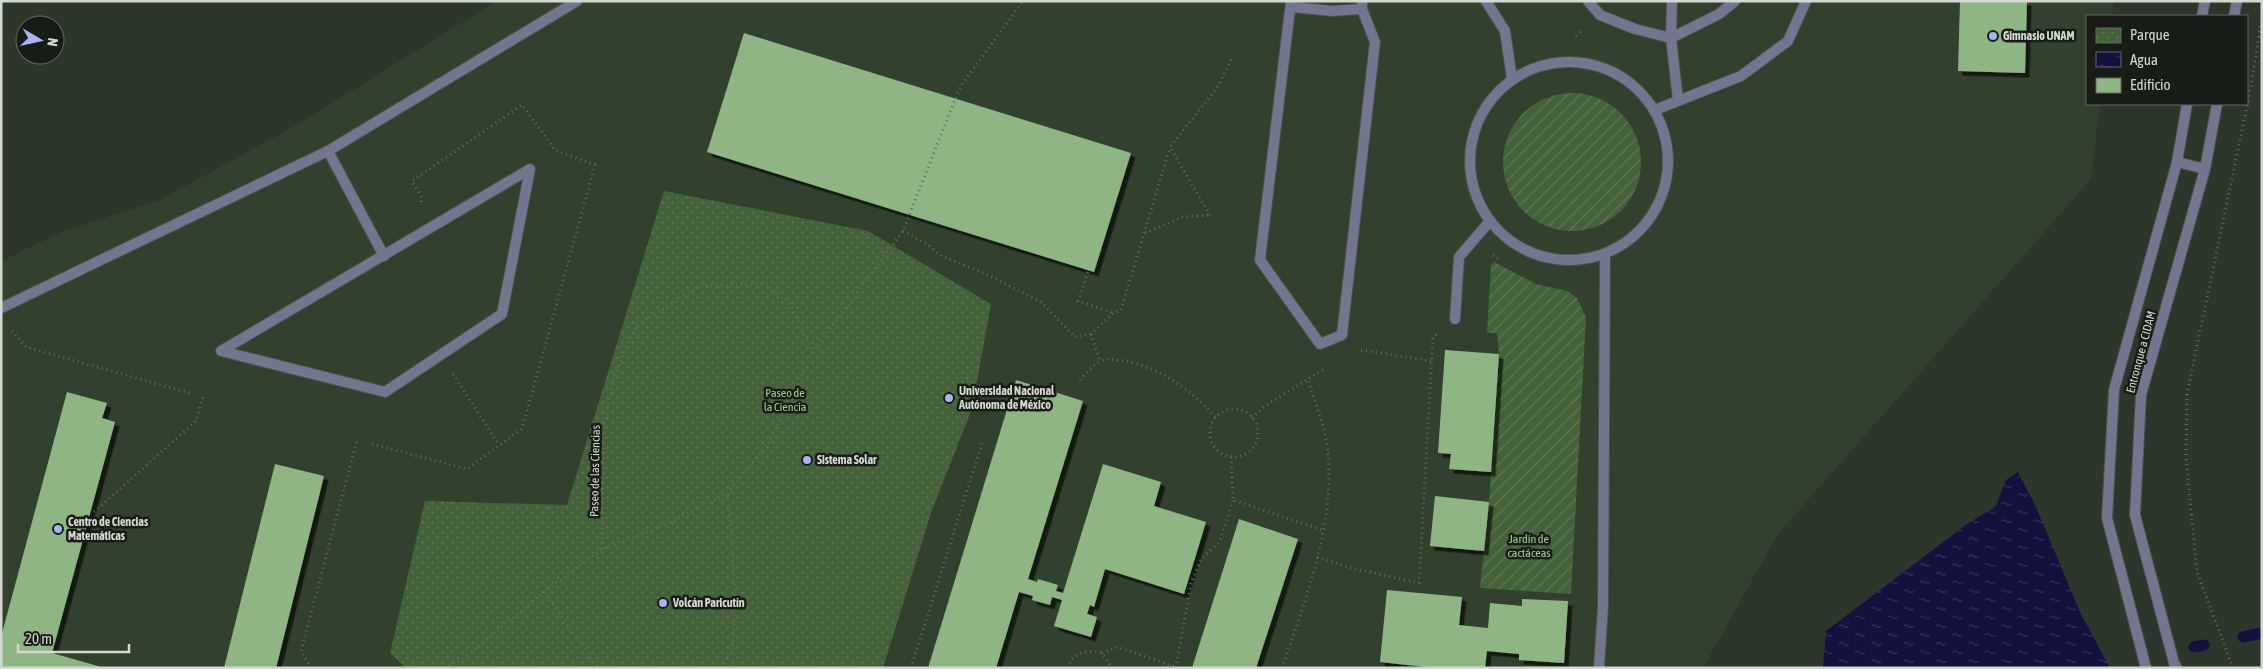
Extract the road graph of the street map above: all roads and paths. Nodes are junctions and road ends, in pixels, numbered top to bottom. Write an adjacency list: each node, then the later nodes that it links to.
1 (577, 1): 25 (lane)
2 (1023, 1): 29 (path)
3 (1486, 1): 17 (lane)
4 (1588, 1): 15 (lane)
5 (1672, 1): 15 (lane)
6 (1735, 1): 15 (lane)
7 (1806, 1): 18 (lane)
8 (2205, 1): 13 (lane)
9 (2237, 1): 14 (lane)
10 (1292, 4): 11 (lane); 11 (lane)
11 (1362, 5)
12 (2262, 14): 19 (path)
13 (2202, 15)
14 (2234, 15)
15 (1671, 38): 18 (lane)
16 (1232, 58): 24 (path)
17 (1512, 79): 23 (lane); 28 (lane)
18 (1678, 100): 23 (lane)
19 (2248, 101)
20 (2187, 105): 26 (lane, Entronque a CIDAM)
21 (2217, 105): 27 (lane, Entronque a CIDAM)
22 (2247, 105): 73 (path)
23 (1655, 110): 31 (lane)
24 (1170, 147): 30 (path); 30 (path)
25 (328, 151): 32 (lane); 34 (lane)
26 (2177, 162): 27 (lane); 71 (lane, Entronque a CIDAM)
27 (2205, 169): 72 (lane, Entronque a CIDAM)
28 (1490, 222): 31 (lane); 36 (lane)
29 (903, 230): 38 (path); 39 (path)
30 (1145, 234): 35 (path)
31 (1605, 254): 70 (lane)
32 (384, 256): 41 (lane); 41 (lane)
33 (1088, 272): 35 (path)
34 (1, 308)
35 (1113, 313): 38 (path)
36 (1454, 319): 42 (path)
37 (12, 332): 45 (path)
38 (1091, 334): 43 (path)
39 (813, 352): 53 (path); 57 (path, Paseo de las Ciencias)
40 (1386, 353): 42 (path)
41 (440, 355): 51 (path)
42 (1432, 361): 58 (path)
43 (1100, 362): 44 (path); 47 (path)
44 (1080, 380)
45 (192, 394)
46 (203, 397): 55 (path)
47 (1216, 418): 48 (path); 52 (path)
48 (1252, 418): 52 (path); 56 (path)
49 (357, 440): 62 (path)
50 (983, 440): 66 (path)
51 (499, 445)
52 (1231, 457): 54 (path)
53 (728, 493): 57 (path); 65 (path)
54 (1233, 500): 56 (path); 61 (path)
55 (94, 512)
56 (1322, 530): 58 (path)
57 (602, 549): 59 (path)
58 (1317, 557): 69 (path)
59 (544, 592): 63 (path); 64 (path)
60 (1102, 653): 61 (path); 67 (path); 68 (path)
61 (1176, 667)
62 (311, 668)
63 (445, 668)
64 (598, 668)
65 (722, 668)
66 (912, 668)
67 (1068, 668)
68 (1112, 668)
69 (1282, 668)
70 (1599, 668)
71 (2146, 668)
72 (2177, 668)
73 (2233, 668)

